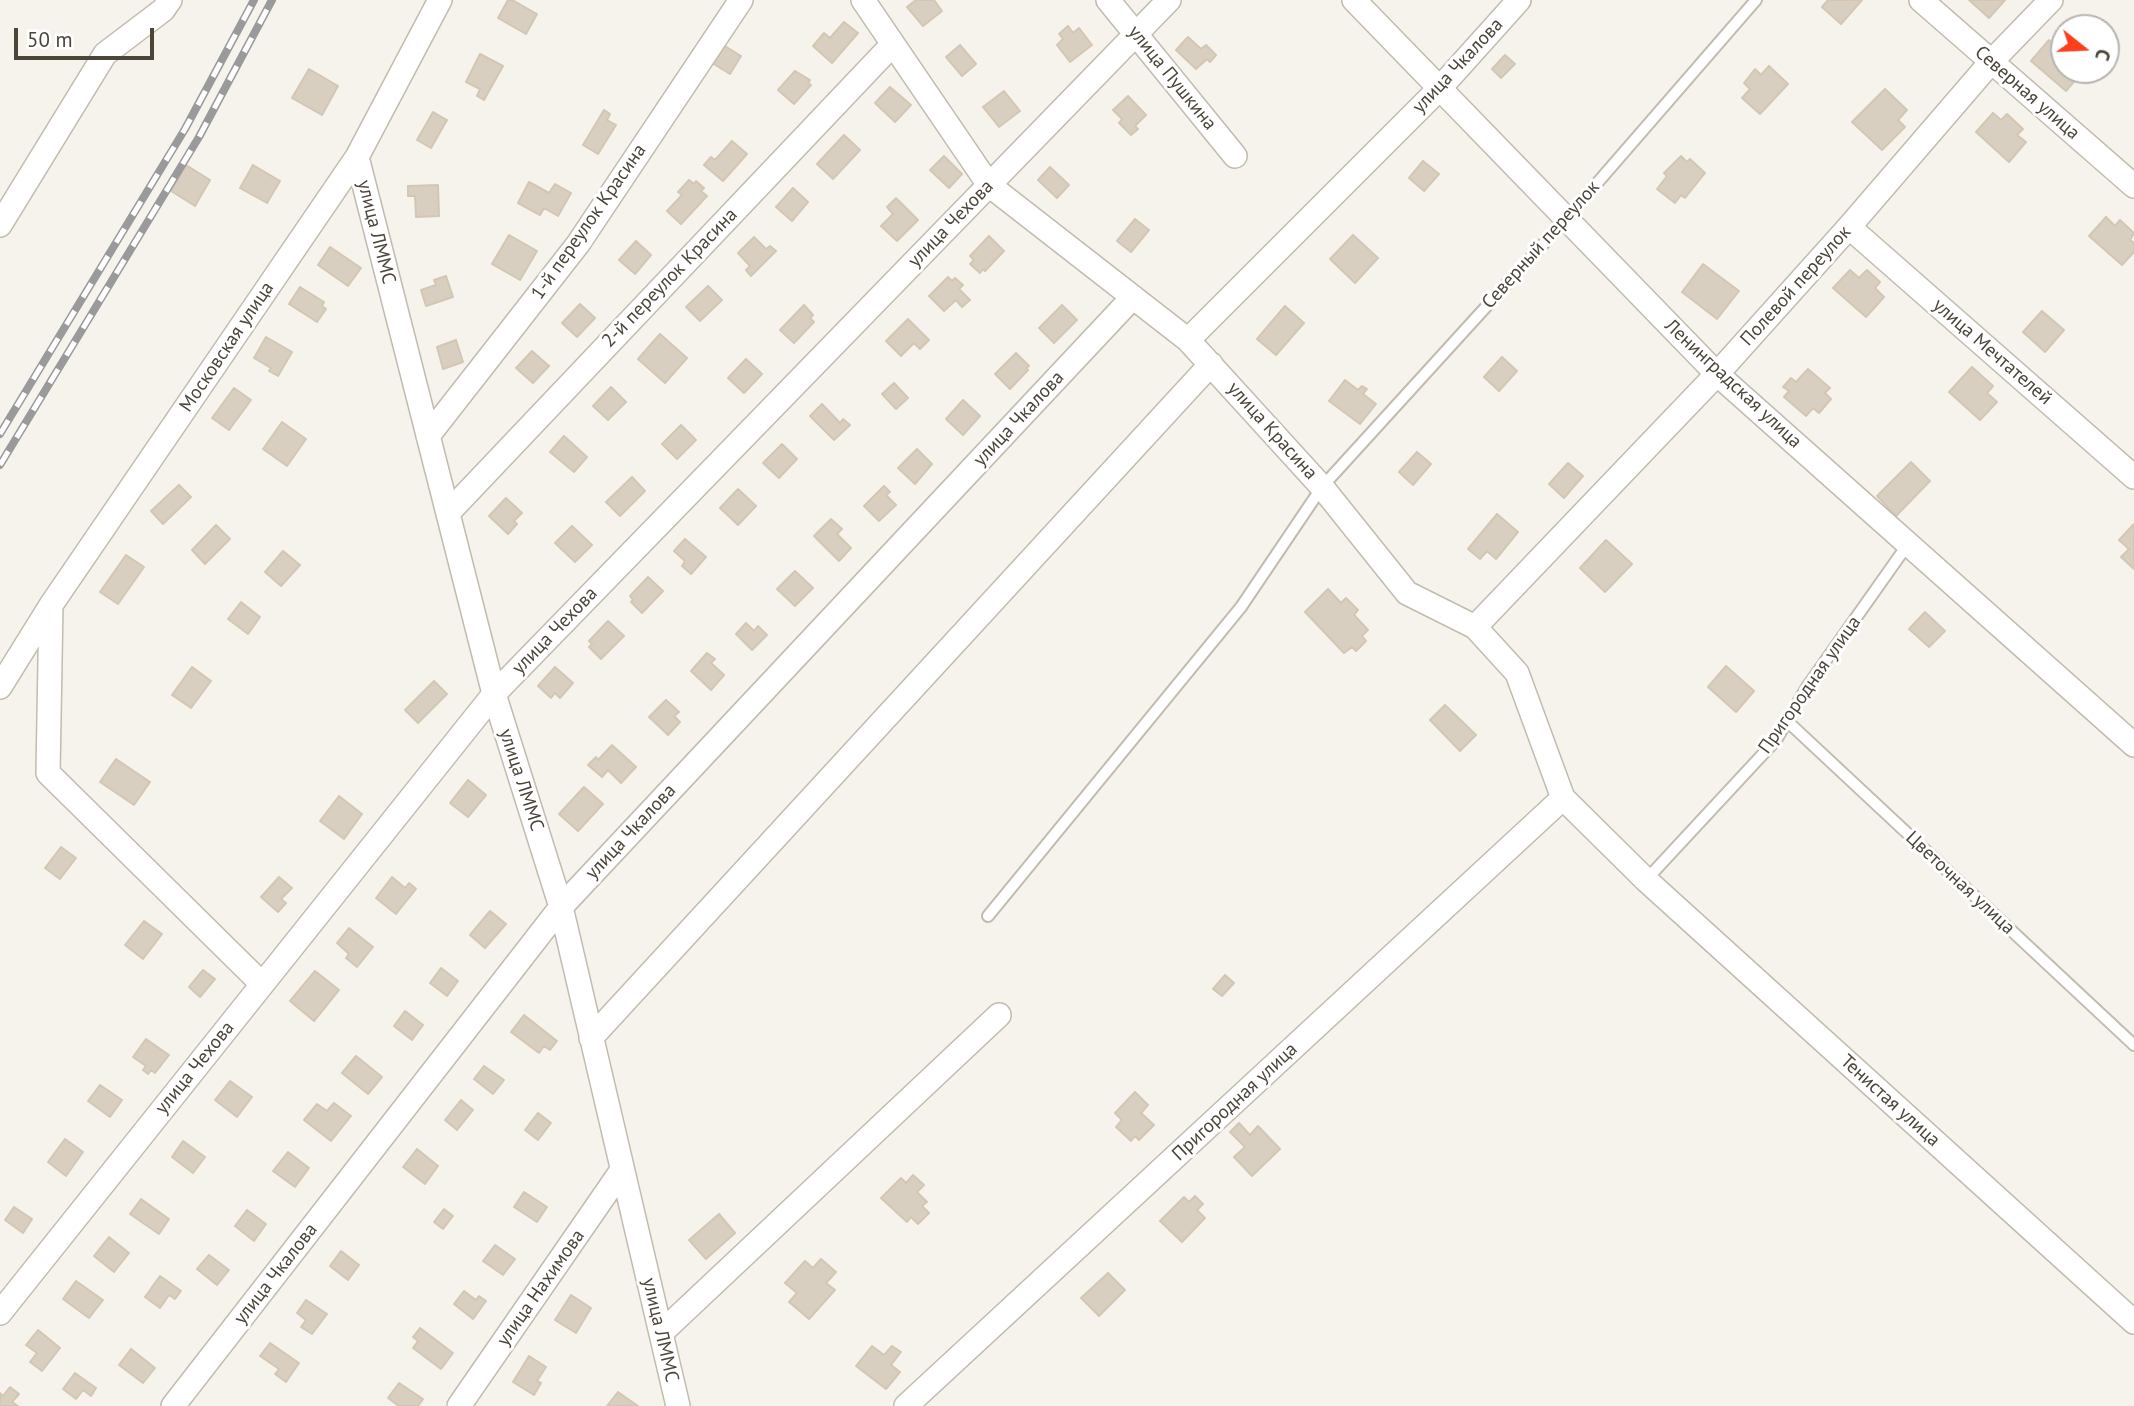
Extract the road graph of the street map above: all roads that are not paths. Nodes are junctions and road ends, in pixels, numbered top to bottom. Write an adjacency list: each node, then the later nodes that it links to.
1 (170, 0): 21 (street)
2 (440, 0): 16 (street, Московская улица)
3 (741, 0): 27 (street, 1-й переулок Красина)
4 (863, 0): 13 (street, улица Красина)
5 (1108, 0): 12 (street, улица Пушкина)
6 (1169, 0): 12 (street, улица Чехова)
7 (1354, 0): 15 (street, Ленинградская улица)
8 (1519, 0): 15 (street, улица Чкалова)
9 (1755, 0): 20 (lane, Северный переулок)
10 (1922, 0): 14 (street, Северная улица)
11 (2052, 0): 14 (street, Полевой переулок)
12 (1136, 34): 17 (street, улица Пушкина); 18 (street, улица Чехова)
13 (893, 44): 18 (street, улица Красина); 30 (street, 2-й переулок Красина)
14 (1991, 62): 19 (street, Северная улица); 22 (street, Полевой переулок)
15 (1440, 88): 20 (street, Ленинградская улица); 24 (street, улица Чкалова)
16 (357, 156): 27 (street, улица ЛММС); 32 (street, Московская улица)
17 (1235, 156)
18 (989, 185): 23 (street, улица Красина); 35 (street, улица Чехова)
19 (2134, 186)
20 (1566, 219): 26 (street, Ленинградская улица); 29 (lane, Северный переулок)
21 (0, 225)
22 (1849, 227): 26 (street, Полевой переулок); 28 (street, улица Мечтателей)
23 (1133, 297): 24 (street, улица Красина); 40 (street, улица Чкалова)
24 (1188, 340): 25 (street, улица Красина)
25 (1211, 364): 29 (street, улица Красина); 44 (street)
26 (1717, 374): 31 (street, Ленинградская улица); 33 (street, Полевой переулок)
27 (428, 436): 30 (street, улица ЛММС)
28 (2134, 477)
29 (1322, 487): 33 (street, улица Красина); 41 (lane, Северный переулок)
30 (447, 513): 35 (street, улица ЛММС)
31 (1908, 544): 36 (lane, Пригородная улица); 37 (street, Ленинградская улица)
32 (51, 605): 34 (street, Московская улица); 42 (street)
33 (1475, 627): 38 (street, улица Красина)
34 (0, 687)
35 (494, 694): 40 (street, улица ЛММС); 42 (street, улица Чехова)
36 (1787, 721): 39 (lane, Пригородная улица); 45 (lane, Цветочная улица)
37 (2134, 746)
38 (1563, 798): 39 (street, улица Красина); 53 (street, Пригородная улица)
39 (1646, 880): 48 (street, Тенистая улица)
40 (561, 907): 44 (street, улица ЛММС); 50 (street, улица Чкалова)
41 (988, 916)
42 (262, 985): 47 (street, улица Чехова)
43 (999, 1015): 49 (street)
44 (591, 1038): 46 (street, улица ЛММС)
45 (2134, 1045)
46 (622, 1170): 49 (street, улица ЛММС); 51 (street, улица Нахимова)
47 (0, 1312)
48 (2134, 1322)
49 (661, 1333): 52 (street, улица ЛММС)
50 (173, 1406)
51 (460, 1406)
52 (678, 1406)
53 (906, 1406)

